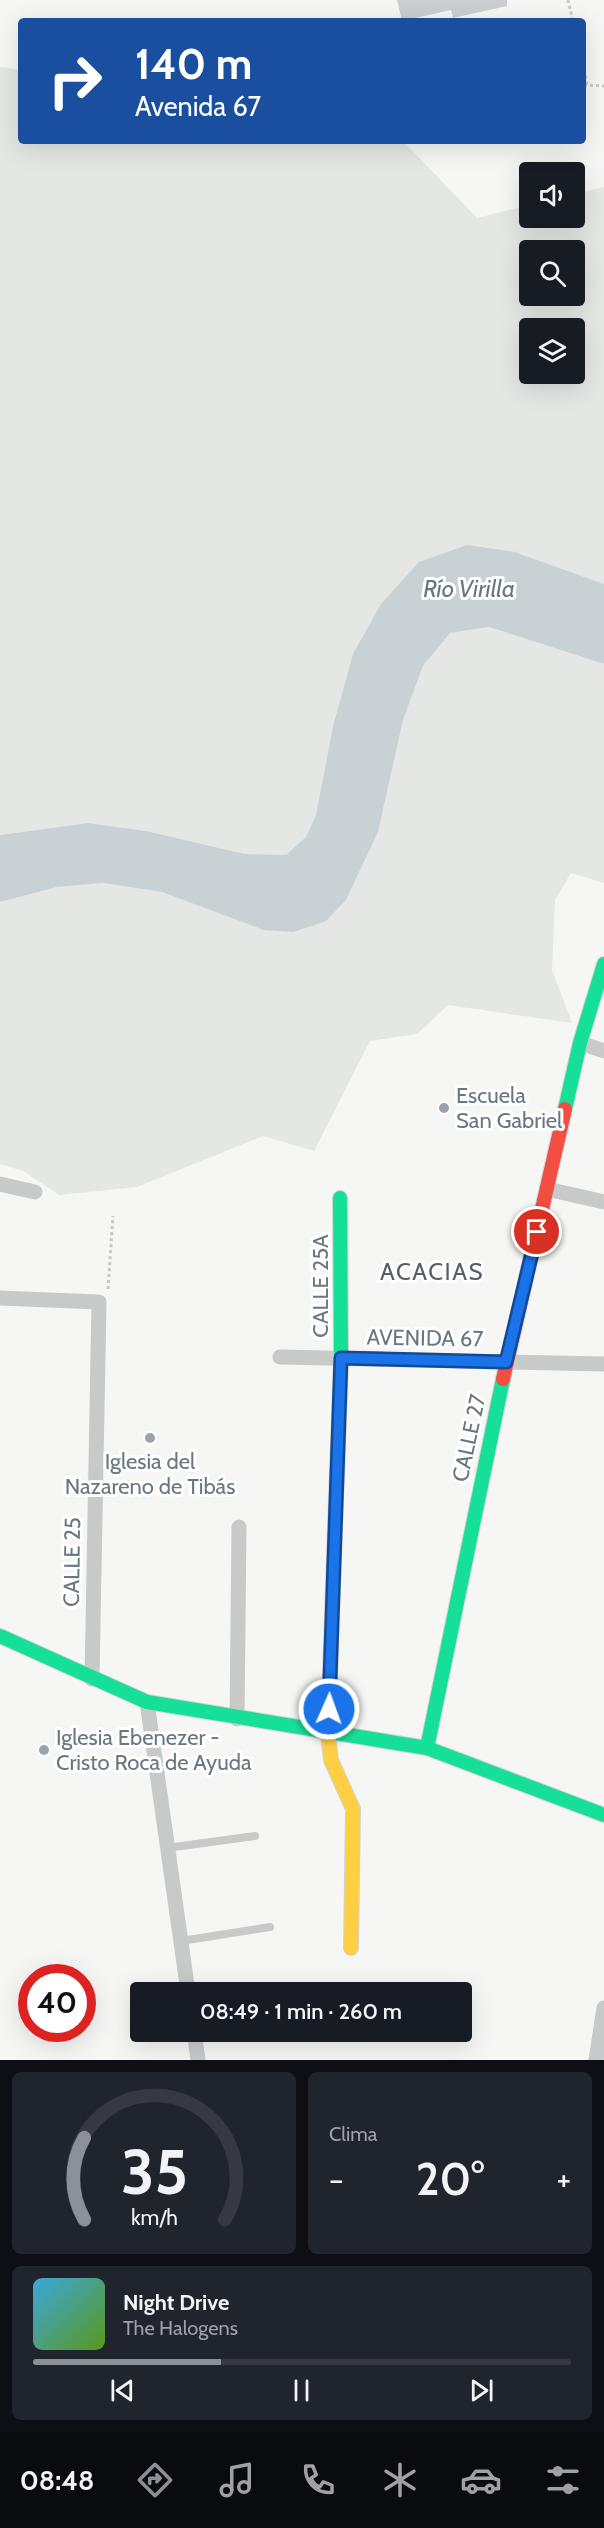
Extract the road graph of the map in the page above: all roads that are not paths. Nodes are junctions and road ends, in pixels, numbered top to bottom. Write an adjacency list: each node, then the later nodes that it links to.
1 (604, 964): 2 (street, CALLE 27)
2 (580, 1043): 3 (street); 5 (street, CALLE 27)
3 (604, 1051)
4 (0, 1184): 6 (street)
5 (547, 1189): 8 (street); 12 (street, CALLE 27)
6 (35, 1192)
7 (340, 1198): 11 (street, CALLE 25A)
8 (604, 1202)
9 (0, 1298): 16 (street, CALLE 25)
10 (280, 1357): 11 (street, AVENIDA 67)
11 (341, 1358): 12 (street, AVENIDA 67); 19 (street, CALLE 25A)
12 (506, 1362): 13 (street, AVENIDA 67); 20 (street, CALLE 27)
13 (604, 1364)
14 (239, 1527): 18 (street)
15 (0, 1636): 16 (street)
16 (92, 1679): 17 (street)
17 (147, 1702): 18 (street); 23 (street)
18 (237, 1719): 19 (street)
19 (328, 1733): 20 (street); 26 (street, CALLE 25A)
20 (427, 1748): 21 (street)
21 (604, 1815)
22 (255, 1836): 23 (lane)
23 (167, 1848): 25 (street)
24 (270, 1927): 25 (lane)
25 (181, 1941): 27 (street)
26 (351, 1948)
27 (187, 1982)
28 (604, 2008): 31 (street)
29 (196, 2042): 30 (street)
30 (198, 2060)
31 (596, 2060)

